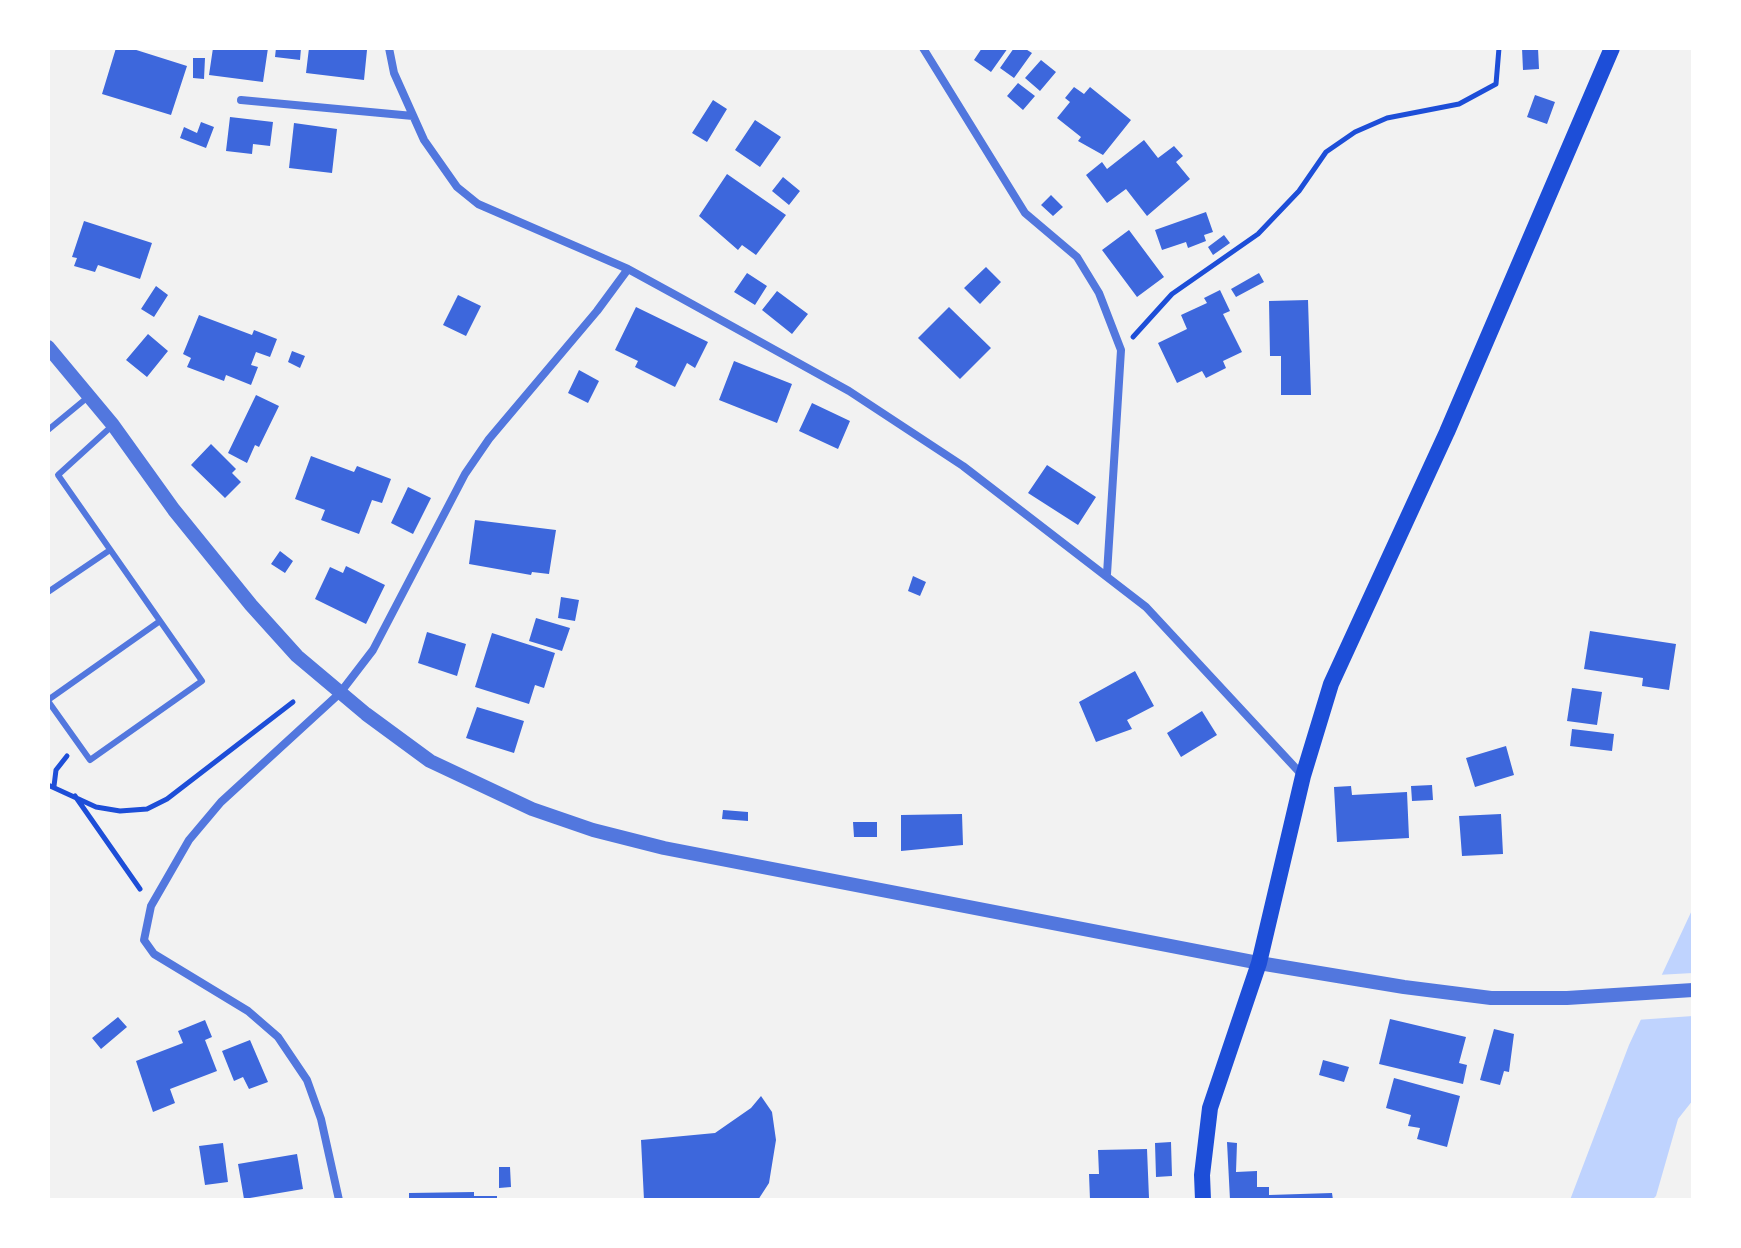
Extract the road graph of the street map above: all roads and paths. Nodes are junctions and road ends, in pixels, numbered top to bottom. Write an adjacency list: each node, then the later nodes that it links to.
1 (389, 48): 6 (street)
2 (923, 48): 9 (street)
3 (1499, 48): 9 (path)
4 (1612, 48): 21 (main road)
5 (241, 100): 6 (street)
6 (413, 116): 7 (street)
7 (628, 269): 14 (street); 17 (street)
8 (48, 347): 10 (street)
9 (1121, 350): 14 (street)
10 (90, 395): 11 (street); 12 (lane)
11 (113, 425): 13 (lane); 17 (street)
12 (48, 430)
13 (110, 550): 15 (lane); 16 (lane)
14 (1107, 574): 21 (street)
15 (48, 592)
16 (160, 621): 18 (lane); 20 (lane)
17 (340, 693): 24 (street); 25 (street)
18 (48, 700): 20 (lane)
19 (293, 702): 23 (path)
20 (80, 745): 22 (path)
21 (1303, 776): 25 (main road)
22 (51, 785): 23 (path)
23 (74, 795): 24 (path)
24 (151, 906): 27 (street)
25 (1259, 963): 26 (street); 28 (main road)
26 (1693, 990)
27 (339, 1200)
28 (1203, 1200)

